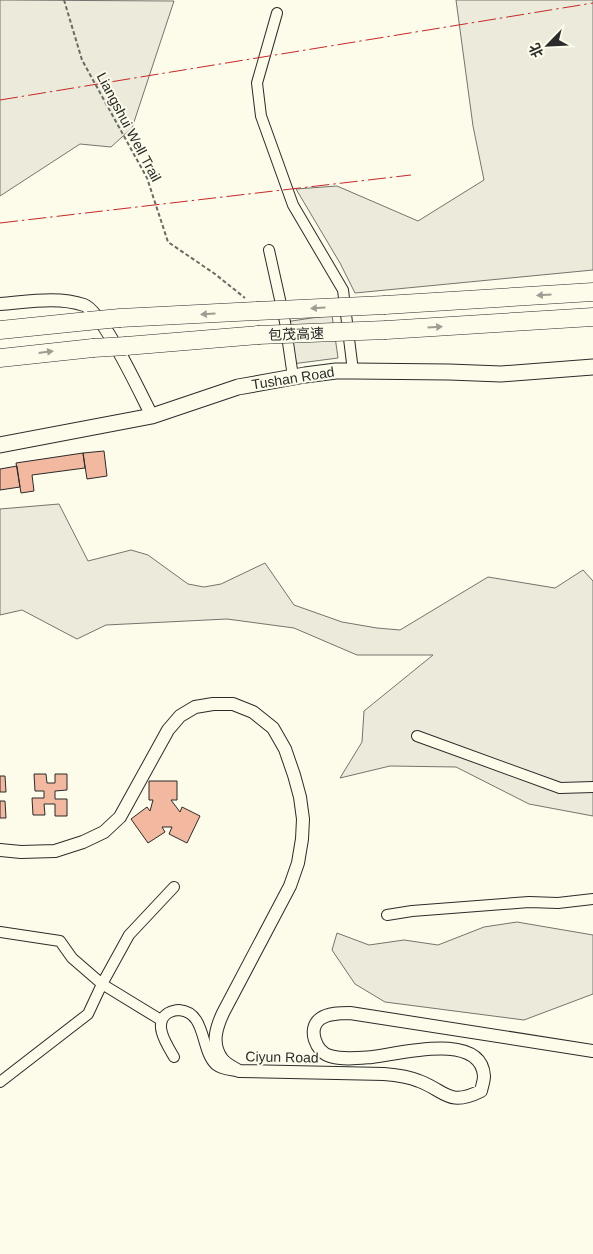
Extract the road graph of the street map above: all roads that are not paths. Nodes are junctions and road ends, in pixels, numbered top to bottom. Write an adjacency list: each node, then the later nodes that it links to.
1 (277, 13): 9 (street)
2 (269, 250): 10 (street)
3 (593, 292): 6 (highway, 包茂高速, one-way to 6, bridge)
4 (0, 304): 11 (street)
5 (593, 317): 7 (highway, 包茂高速, one-way to 5, bridge)
6 (0, 330)
7 (0, 358)
8 (593, 367): 9 (main road, Tushan Road)
9 (353, 371): 10 (main road, Tushan Road)
10 (293, 377): 11 (main road, Tushan Road)
11 (152, 416): 12 (main road, Tushan Road)
12 (0, 445)
13 (417, 736): 14 (street)
14 (593, 787)
15 (0, 850): 24 (street, Ciyun Road)
16 (174, 887): 20 (street)
17 (593, 899): 18 (street)
18 (387, 915)
19 (0, 932): 20 (street)
20 (102, 984): 21 (street); 25 (street)
21 (161, 1020): 23 (street); 24 (street)
22 (593, 1051): 24 (street, Ciyun Road)
23 (174, 1057)
24 (239, 1071)
25 (0, 1082)

